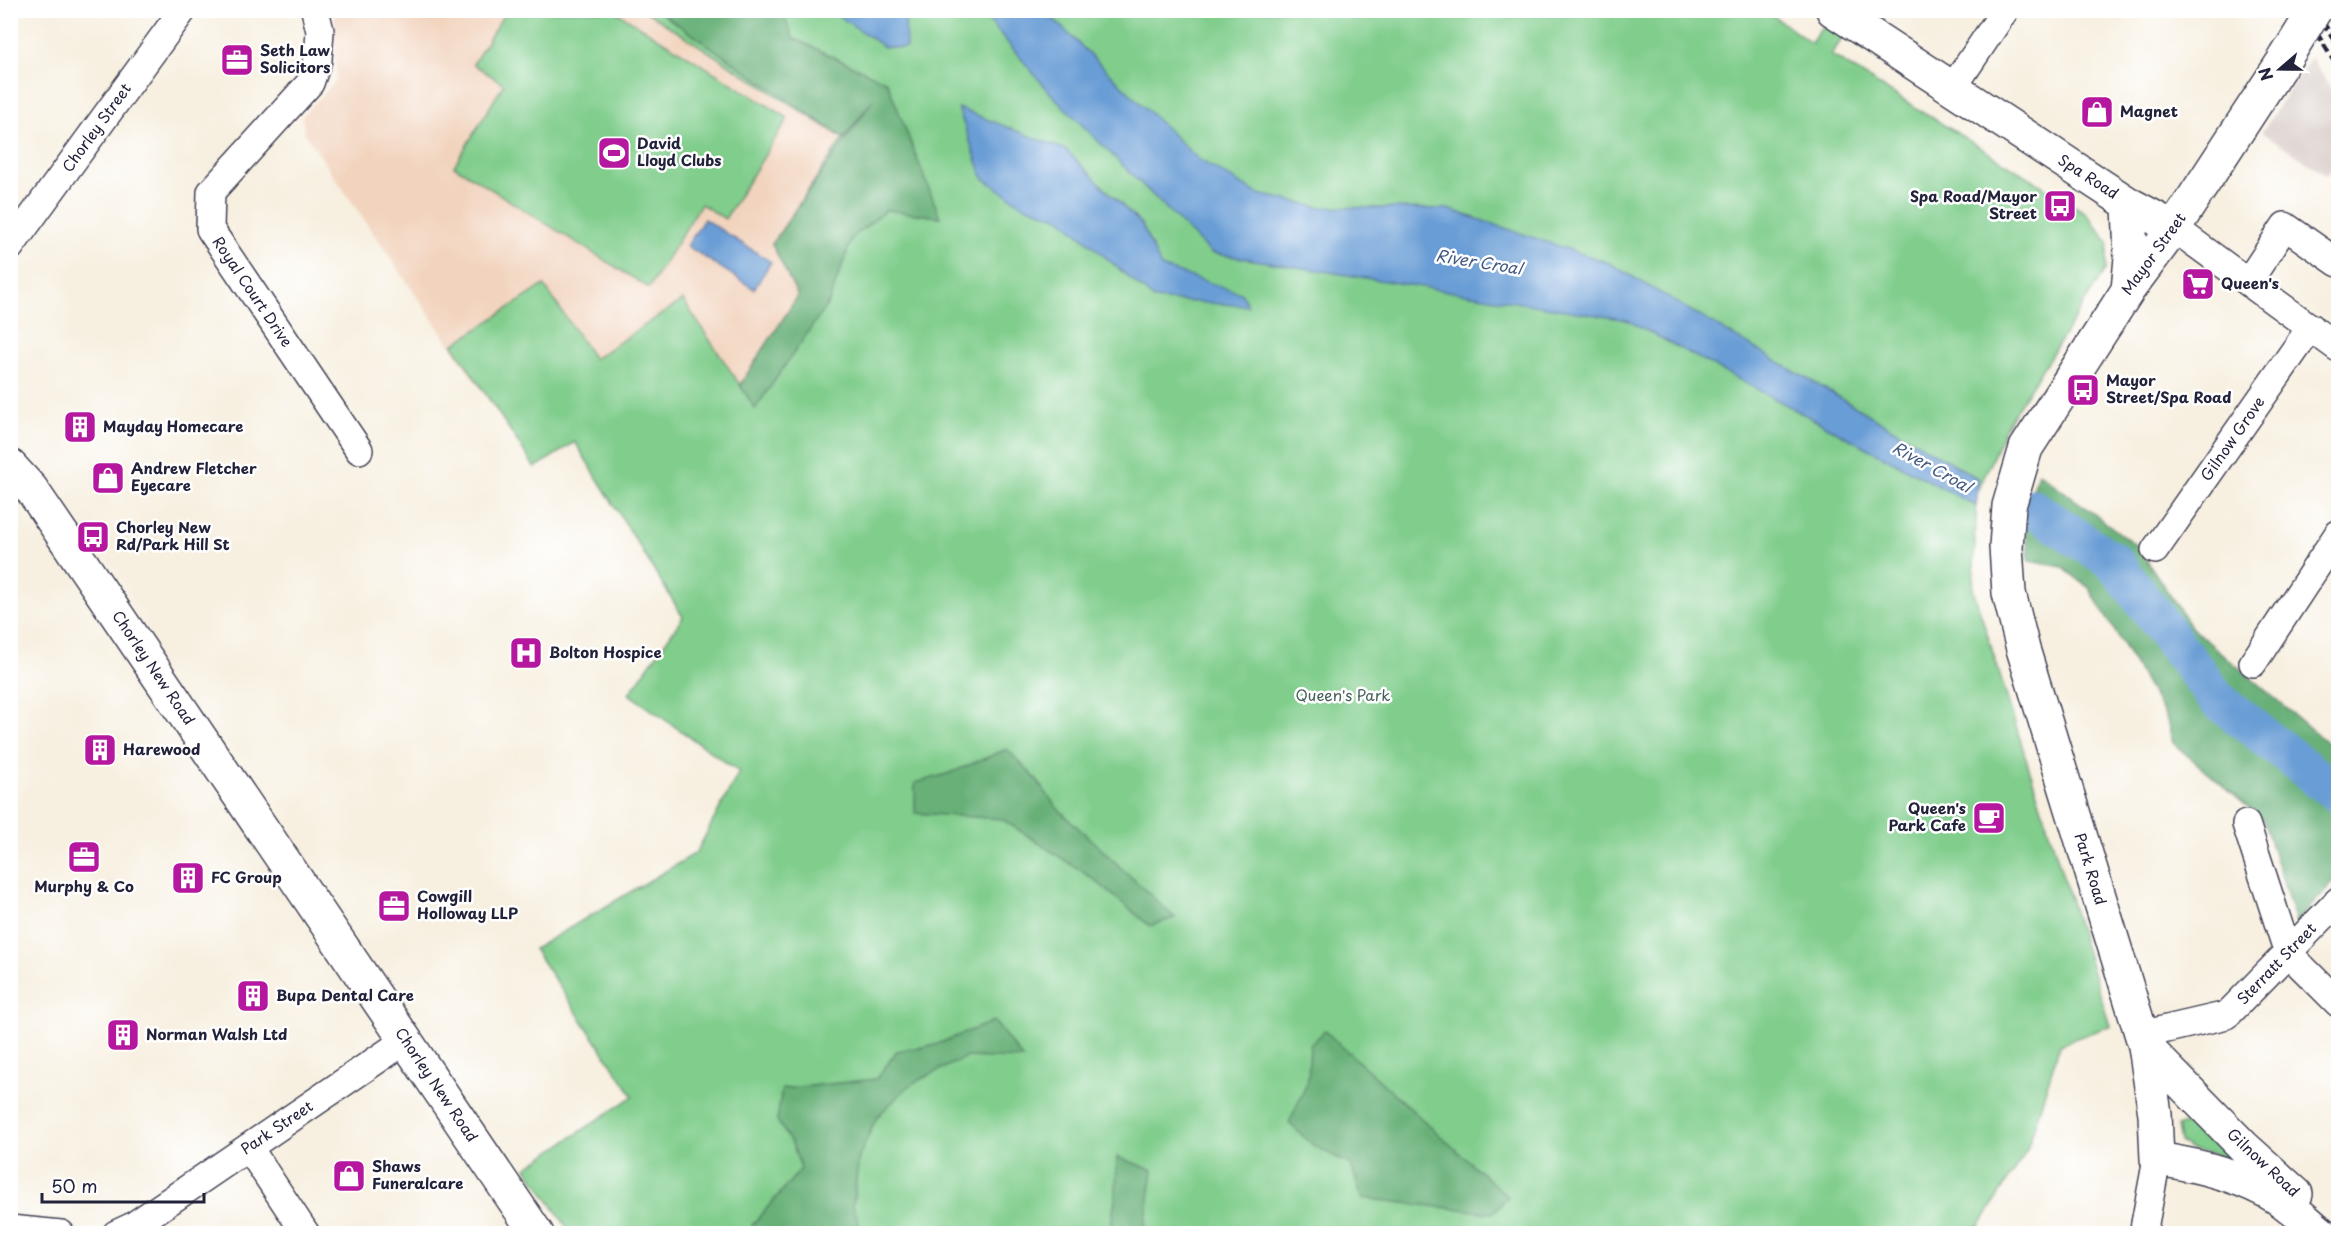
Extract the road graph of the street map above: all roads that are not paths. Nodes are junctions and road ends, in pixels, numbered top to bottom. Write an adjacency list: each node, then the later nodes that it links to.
1 (183, 10): 9 (street, Chorley Street)
2 (315, 10): 16 (street, Royal Court Drive)
3 (1833, 10): 6 (main road, Spa Road)
4 (2006, 10): 6 (street)
5 (2315, 10): 8 (main road, Mayor Street, bridge)
6 (1952, 89): 7 (main road, Spa Road)
7 (2129, 204): 8 (main road, Spa Road); 12 (main road)
8 (2174, 228): 11 (street, Spa Road); 12 (main road, Mayor Street)
9 (10, 247)
10 (2338, 262): 11 (street)
11 (2248, 282): 13 (street, Spa Road)
12 (2128, 290): 19 (main road, Mayor Street)
13 (2311, 327): 14 (street, Spa Road); 21 (street, Gilnow Grove)
14 (2338, 348)
15 (10, 443): 18 (main road, Chorley New Road)
16 (358, 450)
17 (10, 466): 18 (main road, Chorley New Road)
18 (32, 490): 27 (main road, Chorley New Road)
19 (2009, 506): 28 (main road, Park Road)
20 (2338, 534): 22 (street)
21 (2155, 550)
22 (2253, 663)
23 (2246, 824): 25 (street)
24 (2338, 901): 25 (street, Sterratt Street)
25 (2288, 953): 26 (street); 28 (street, Sterratt Street)
26 (2338, 1003)
27 (406, 1040): 31 (street, Park Street); 37 (main road, Chorley New Road)
28 (2143, 1040): 29 (main road, Gilnow Road); 30 (main road, Park Road)
29 (2191, 1092): 30 (main road); 40 (main road, Gilnow Road)
30 (2155, 1114): 32 (main road, Park Road)
31 (249, 1148): 35 (street, Park Street); 36 (street)
32 (2157, 1159): 38 (street, Park Road); 39 (main road, Gilnow Road)
33 (10, 1229): 34 (street)
34 (61, 1233)
35 (116, 1233)
36 (306, 1233)
37 (537, 1233)
38 (2143, 1233)
39 (2322, 1233)
40 (2337, 1233)

